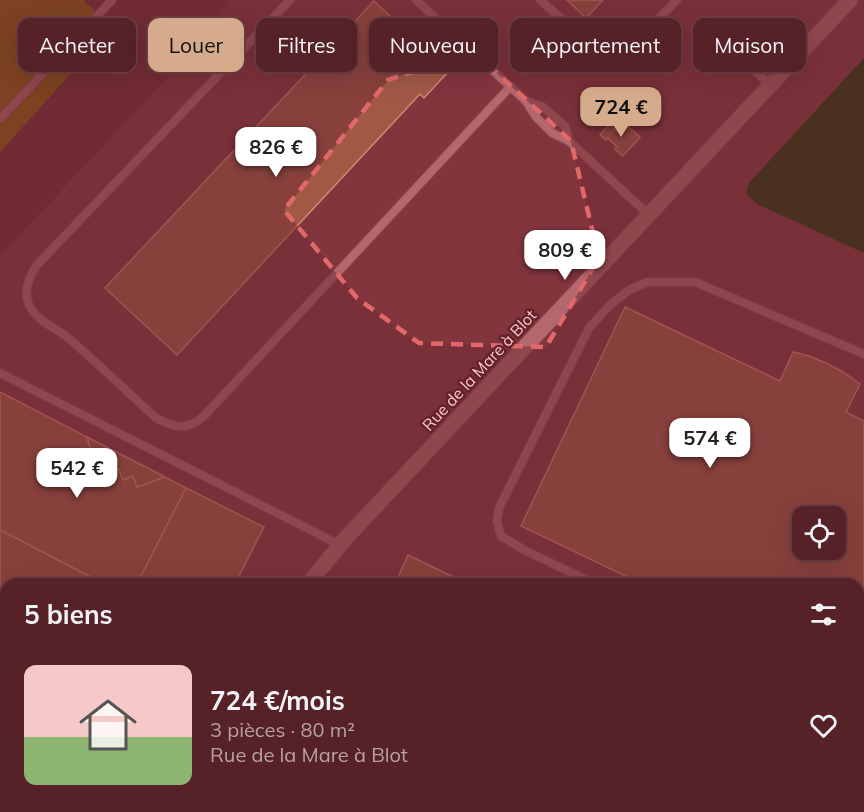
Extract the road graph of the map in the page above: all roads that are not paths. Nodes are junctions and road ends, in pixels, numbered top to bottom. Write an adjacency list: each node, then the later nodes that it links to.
1 (112, 0): 11 (lane)
2 (290, 0): 9 (lane)
3 (416, 0): 9 (lane)
4 (540, 0): 5 (lane)
5 (677, 0)
6 (850, 0): 8 (street, Rue de la Mare à Blot)
7 (756, 72): 8 (lane)
8 (771, 85): 13 (street, Rue de la Mare à Blot)
9 (510, 87): 10 (lane)
10 (526, 101): 12 (lane); 12 (lane)
11 (0, 119)
12 (569, 141): 13 (lane)
13 (649, 215): 16 (street, Rue de la Mare à Blot)
14 (864, 354): 18 (lane)
15 (0, 373): 16 (lane)
16 (340, 545): 17 (street, Rue de la Mare à Blot)
17 (313, 578)
18 (582, 578)

